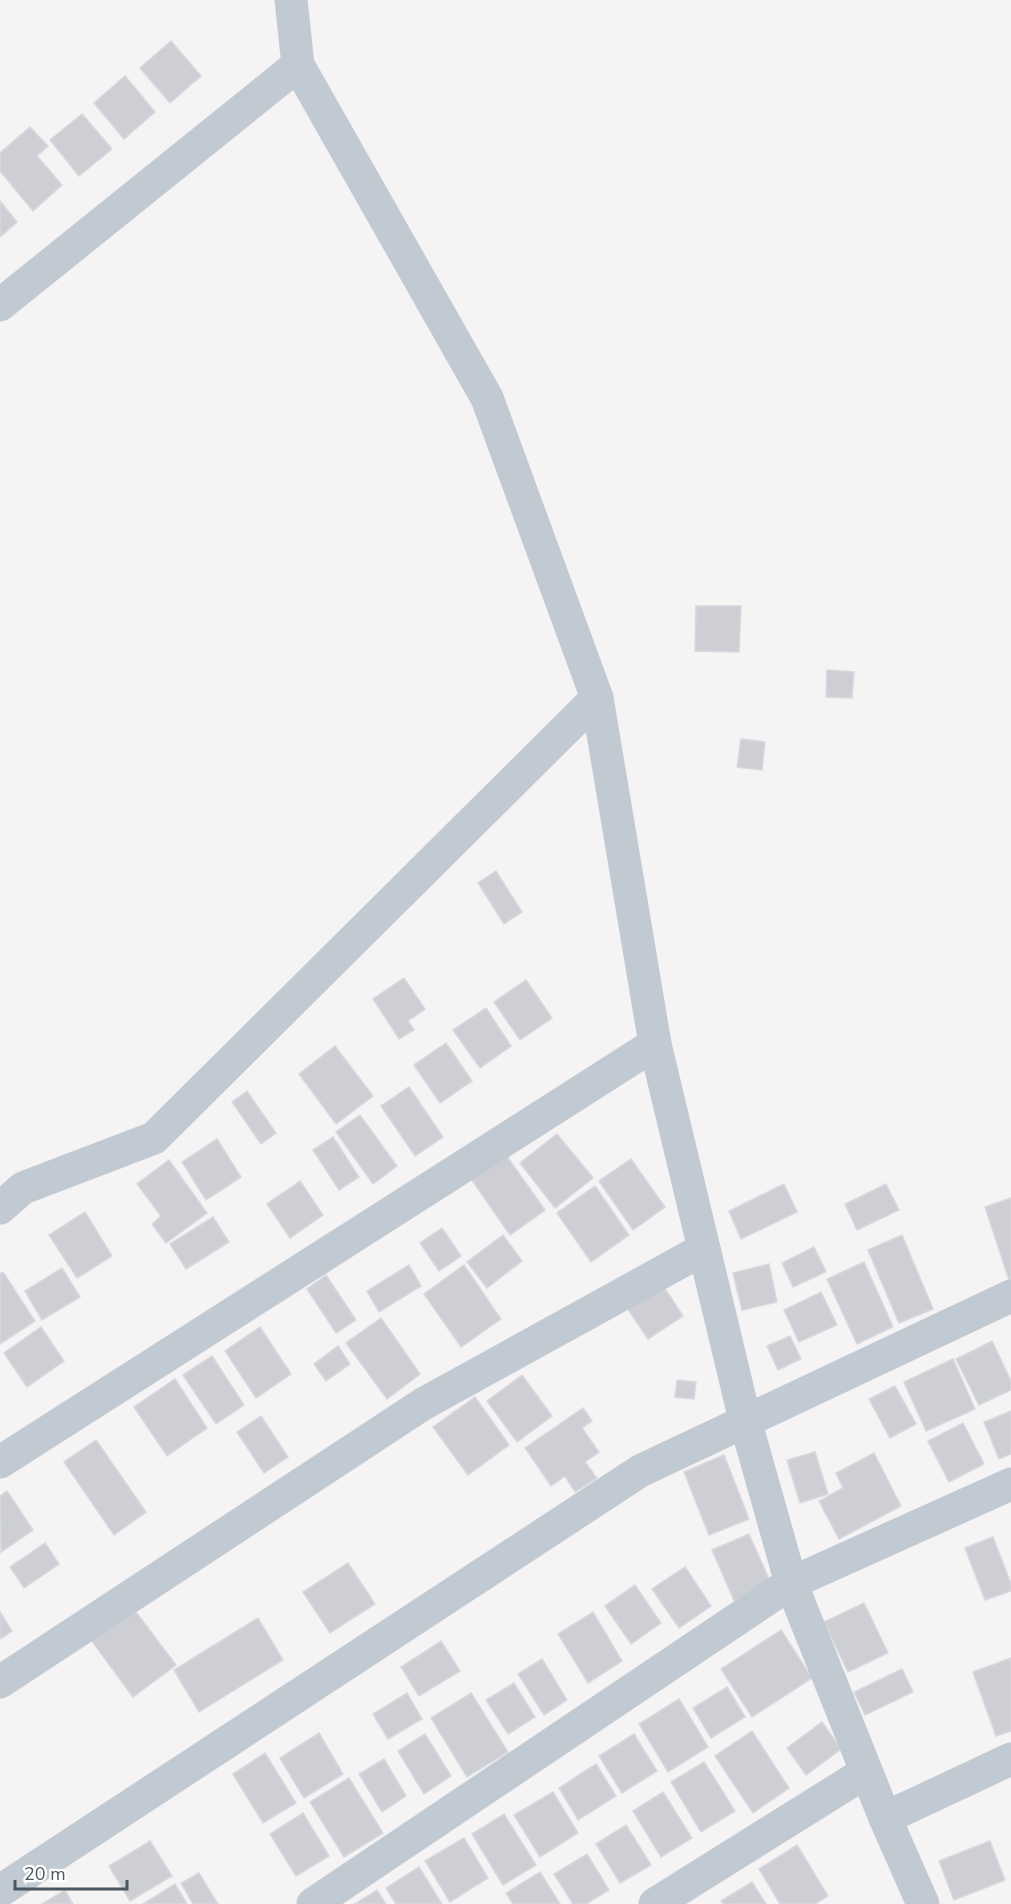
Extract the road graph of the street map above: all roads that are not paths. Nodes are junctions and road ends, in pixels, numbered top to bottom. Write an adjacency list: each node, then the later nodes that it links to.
1 (291, 0): 2 (street)
2 (298, 65): 3 (street); 4 (street)
3 (0, 305)
4 (597, 698): 5 (street); 6 (street)
5 (655, 1044): 7 (street); 10 (street)
6 (0, 1208)
7 (704, 1249): 9 (street); 13 (street)
8 (1011, 1296): 9 (street)
9 (745, 1420): 12 (street); 17 (street)
10 (0, 1462)
11 (1011, 1484): 12 (street)
12 (791, 1583): 15 (street); 18 (street)
13 (0, 1682)
14 (1011, 1759): 16 (street)
15 (866, 1772): 16 (street); 19 (street)
16 (885, 1818): 20 (street)
17 (0, 1891)
18 (314, 1904)
19 (655, 1904)
20 (923, 1904)

